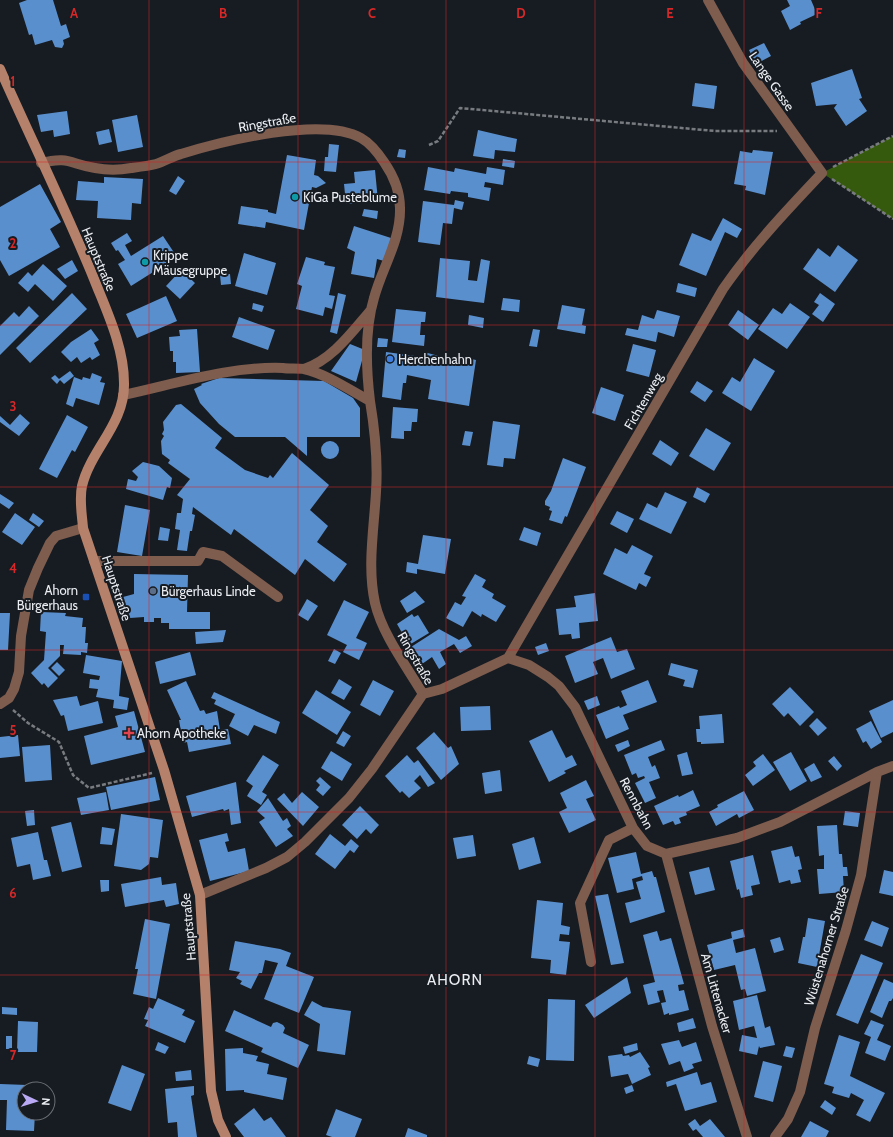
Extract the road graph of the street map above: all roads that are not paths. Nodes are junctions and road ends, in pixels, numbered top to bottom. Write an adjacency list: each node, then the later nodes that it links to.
1 (708, 0): 4 (street, Lange Gasse)
2 (0, 69): 3 (street, Hauptstraße)
3 (41, 163): 5 (street, Ringstraße); 7 (street, Hauptstraße)
4 (822, 173): 12 (street, Fichtenweg)
5 (371, 310): 6 (street, Ringstraße); 8 (street, Ringstraße)
6 (304, 369): 7 (street, Ringstraße); 8 (street, Ringstraße)
7 (123, 396): 9 (street, Hauptstraße)
8 (370, 402): 13 (street, Ringstraße)
9 (83, 528): 10 (street, Hauptstraße); 14 (street)
10 (94, 561): 11 (street); 19 (street, Hauptstraße)
11 (278, 596)
12 (508, 658): 13 (street); 17 (street, Rennbahn)
13 (423, 694): 19 (street, Ringstraße)
14 (2, 703)
15 (893, 766): 16 (street)
16 (877, 772): 18 (street); 23 (street, Wüstenahorner Straße)
17 (634, 828): 18 (street, Rennbahn); 20 (street)
18 (666, 854): 22 (street, Am Littenacker)
19 (200, 895): 21 (street, Hauptstraße)
20 (591, 962)
21 (226, 1137)
22 (747, 1137)
23 (775, 1137)

